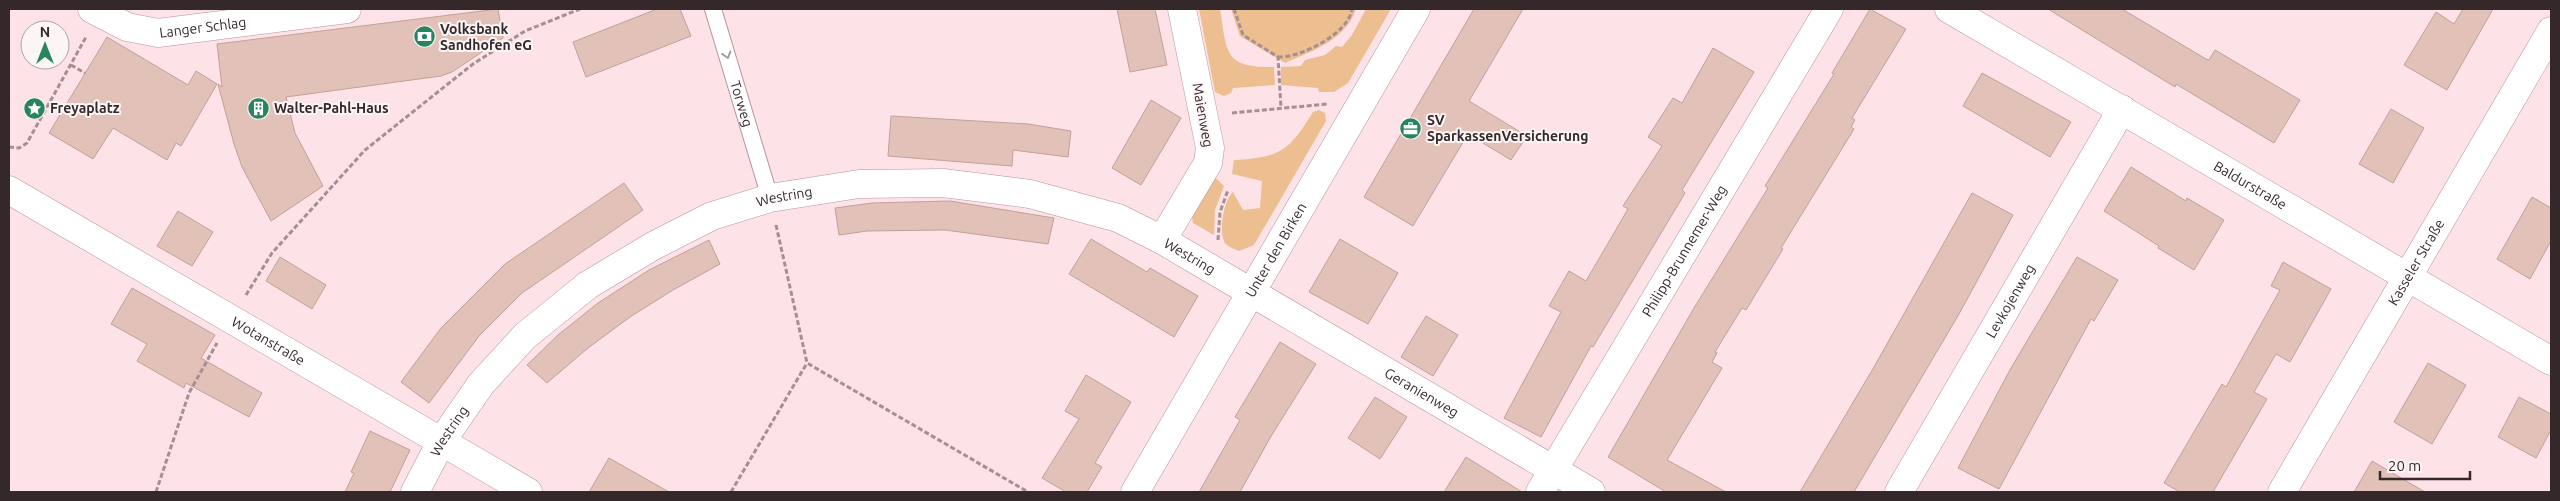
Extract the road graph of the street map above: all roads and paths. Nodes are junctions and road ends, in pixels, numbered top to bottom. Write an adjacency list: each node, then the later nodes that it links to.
1 (347, 9): 10 (street, Langer Schlag)
2 (580, 9): 27 (path)
3 (713, 9): 22 (lane, Torweg, one-way to 22)
4 (1182, 9): 18 (street, Maienweg)
5 (1234, 9): 12 (path)
6 (1352, 9): 12 (path)
7 (1416, 9): 17 (street, Unter den Birken)
8 (1829, 9): 31 (street, Philipp-Brunnemer-Weg)
9 (1949, 9): 16 (street, Baldurstraße)
10 (96, 11): 13 (path)
11 (2551, 31): 25 (street, Kasseler Straße)
12 (1278, 56): 15 (path)
13 (71, 65): 14 (path); 19 (path)
14 (86, 73)
15 (1281, 108): 17 (path); 18 (path)
16 (2122, 109): 25 (street, Baldurstraße); 39 (street, Levkojenweg)
17 (1357, 110): 26 (street, Unter den Birken)
18 (1204, 117): 20 (street, Maienweg)
19 (9, 147)
20 (1208, 164): 23 (street, Maienweg); 24 (path)
21 (9, 190): 27 (street, Wotanstraße)
22 (770, 198): 23 (street, Westring); 29 (path); 30 (street, Westring)
23 (1162, 240): 24 (street, Westring)
24 (1204, 264): 26 (street, Westring)
25 (2408, 276): 28 (street, Baldurstraße); 40 (street, Kasseler Straße)
26 (1251, 292): 31 (street, Geranienweg); 37 (street, Unter den Birken)
27 (230, 319): 30 (street, Wotanstraße); 32 (path)
28 (2551, 360)
29 (807, 363): 35 (path); 36 (path)
30 (442, 442): 33 (street, Westring); 34 (street, Wotanstraße)
31 (1547, 481): 38 (street, Geranienweg)
32 (156, 492)
33 (415, 492)
34 (528, 492)
35 (731, 492)
36 (1028, 492)
37 (1135, 492)
38 (1591, 492)
39 (1899, 492)
40 (2282, 492)

